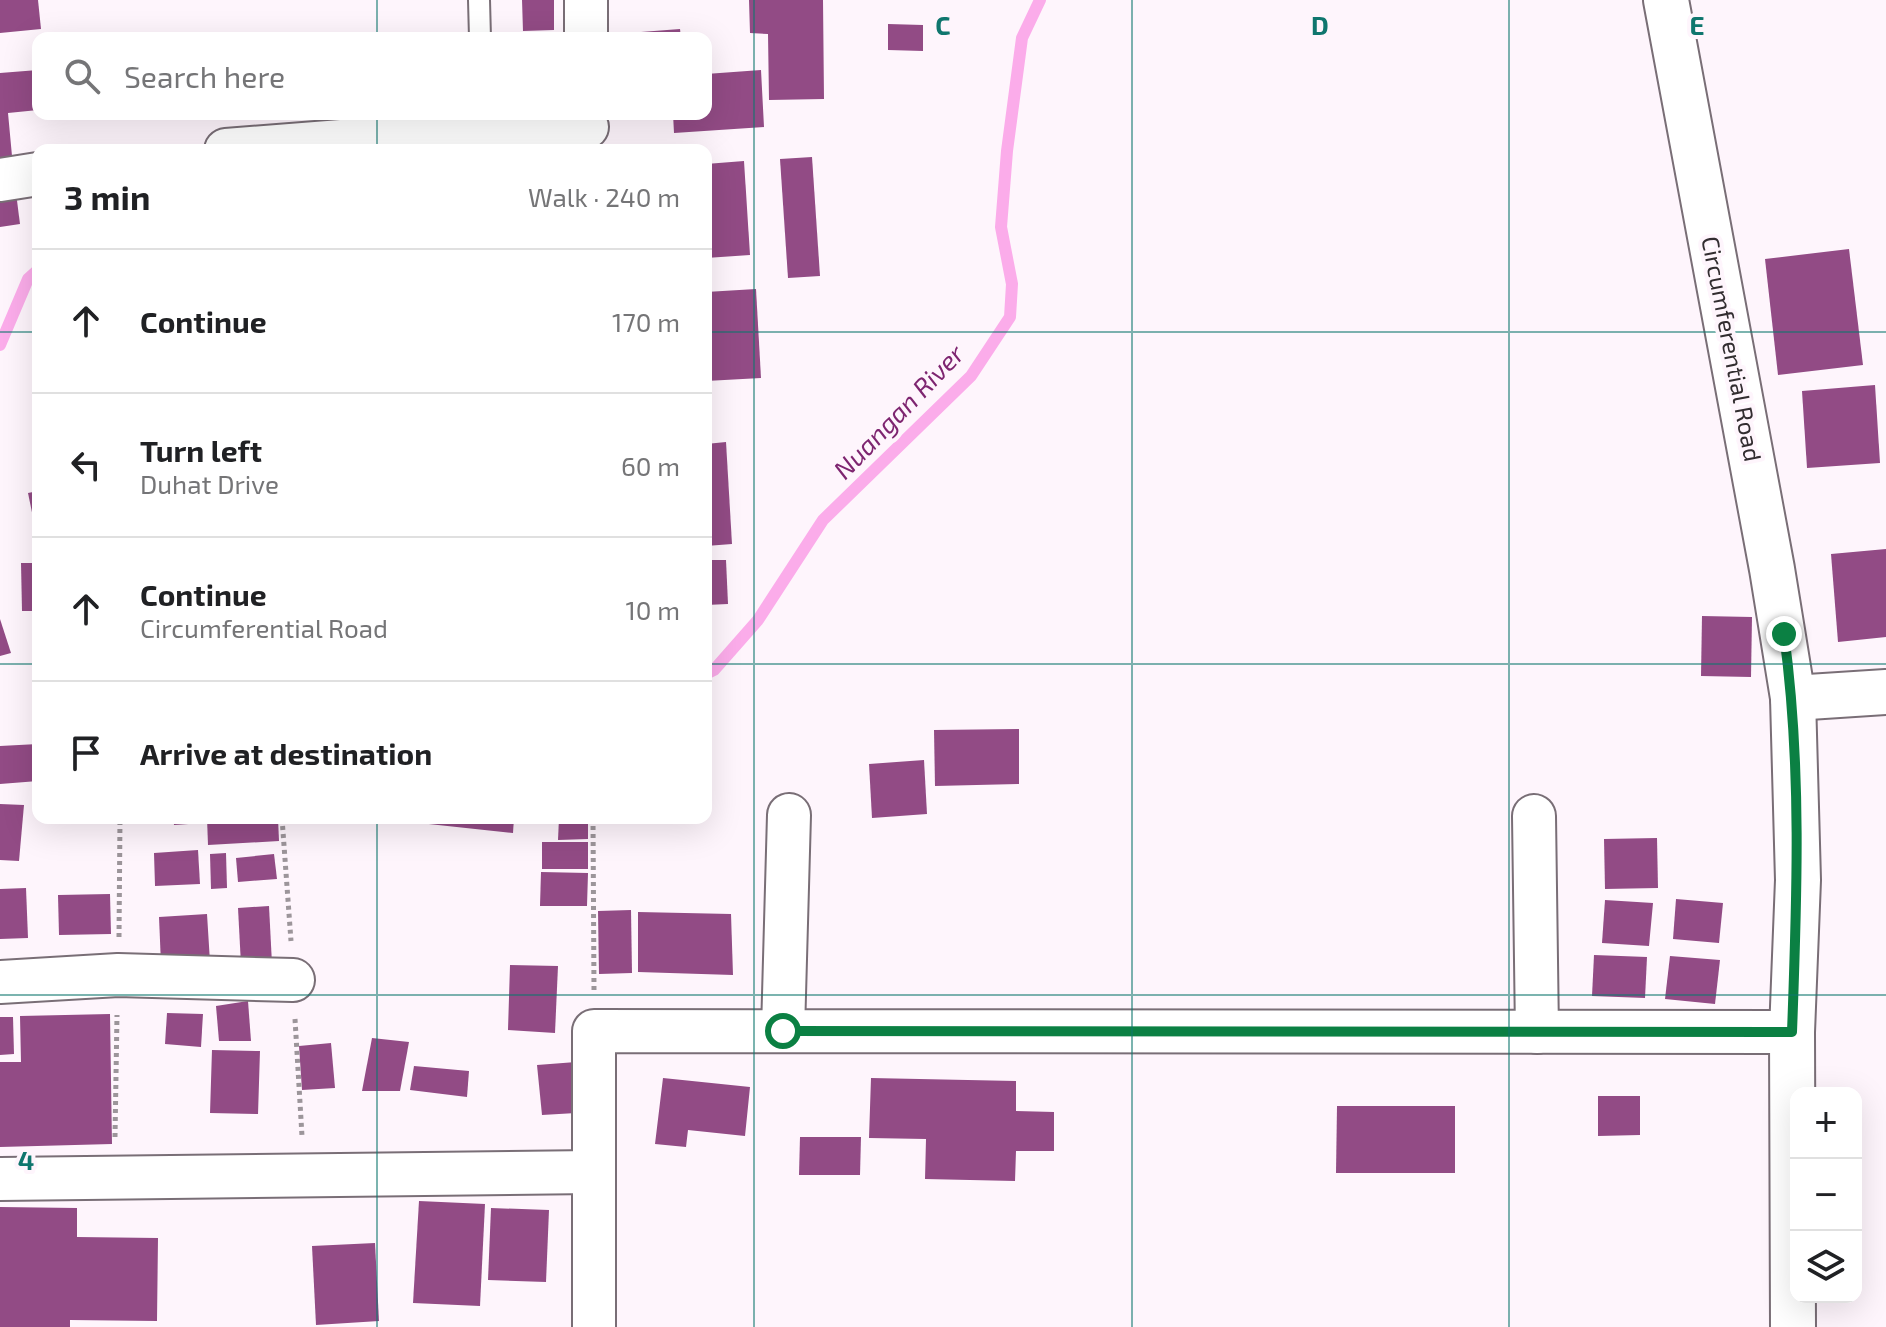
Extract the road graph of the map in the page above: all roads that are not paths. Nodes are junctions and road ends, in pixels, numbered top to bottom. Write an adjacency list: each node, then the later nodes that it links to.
1 (479, 0): 4 (lane)
2 (586, 0): 5 (street)
3 (1666, 0): 12 (street, Circumferential Road)
4 (480, 32)
5 (586, 32)
6 (482, 122): 7 (street); 8 (street)
7 (587, 130)
8 (281, 144)
9 (32, 175): 10 (street)
10 (0, 180)
11 (1886, 692): 12 (street)
12 (1793, 698): 19 (street, Circumferential Road)
13 (789, 815): 17 (street)
14 (1534, 816): 18 (street)
15 (293, 980): 16 (street)
16 (0, 982)
17 (783, 1031): 18 (street); 20 (street)
18 (1537, 1032): 19 (street)
19 (1792, 1032): 23 (street, Circumferential Road)
20 (593, 1172): 21 (street); 22 (street)
21 (0, 1179)
22 (594, 1327)
23 (1793, 1327)

